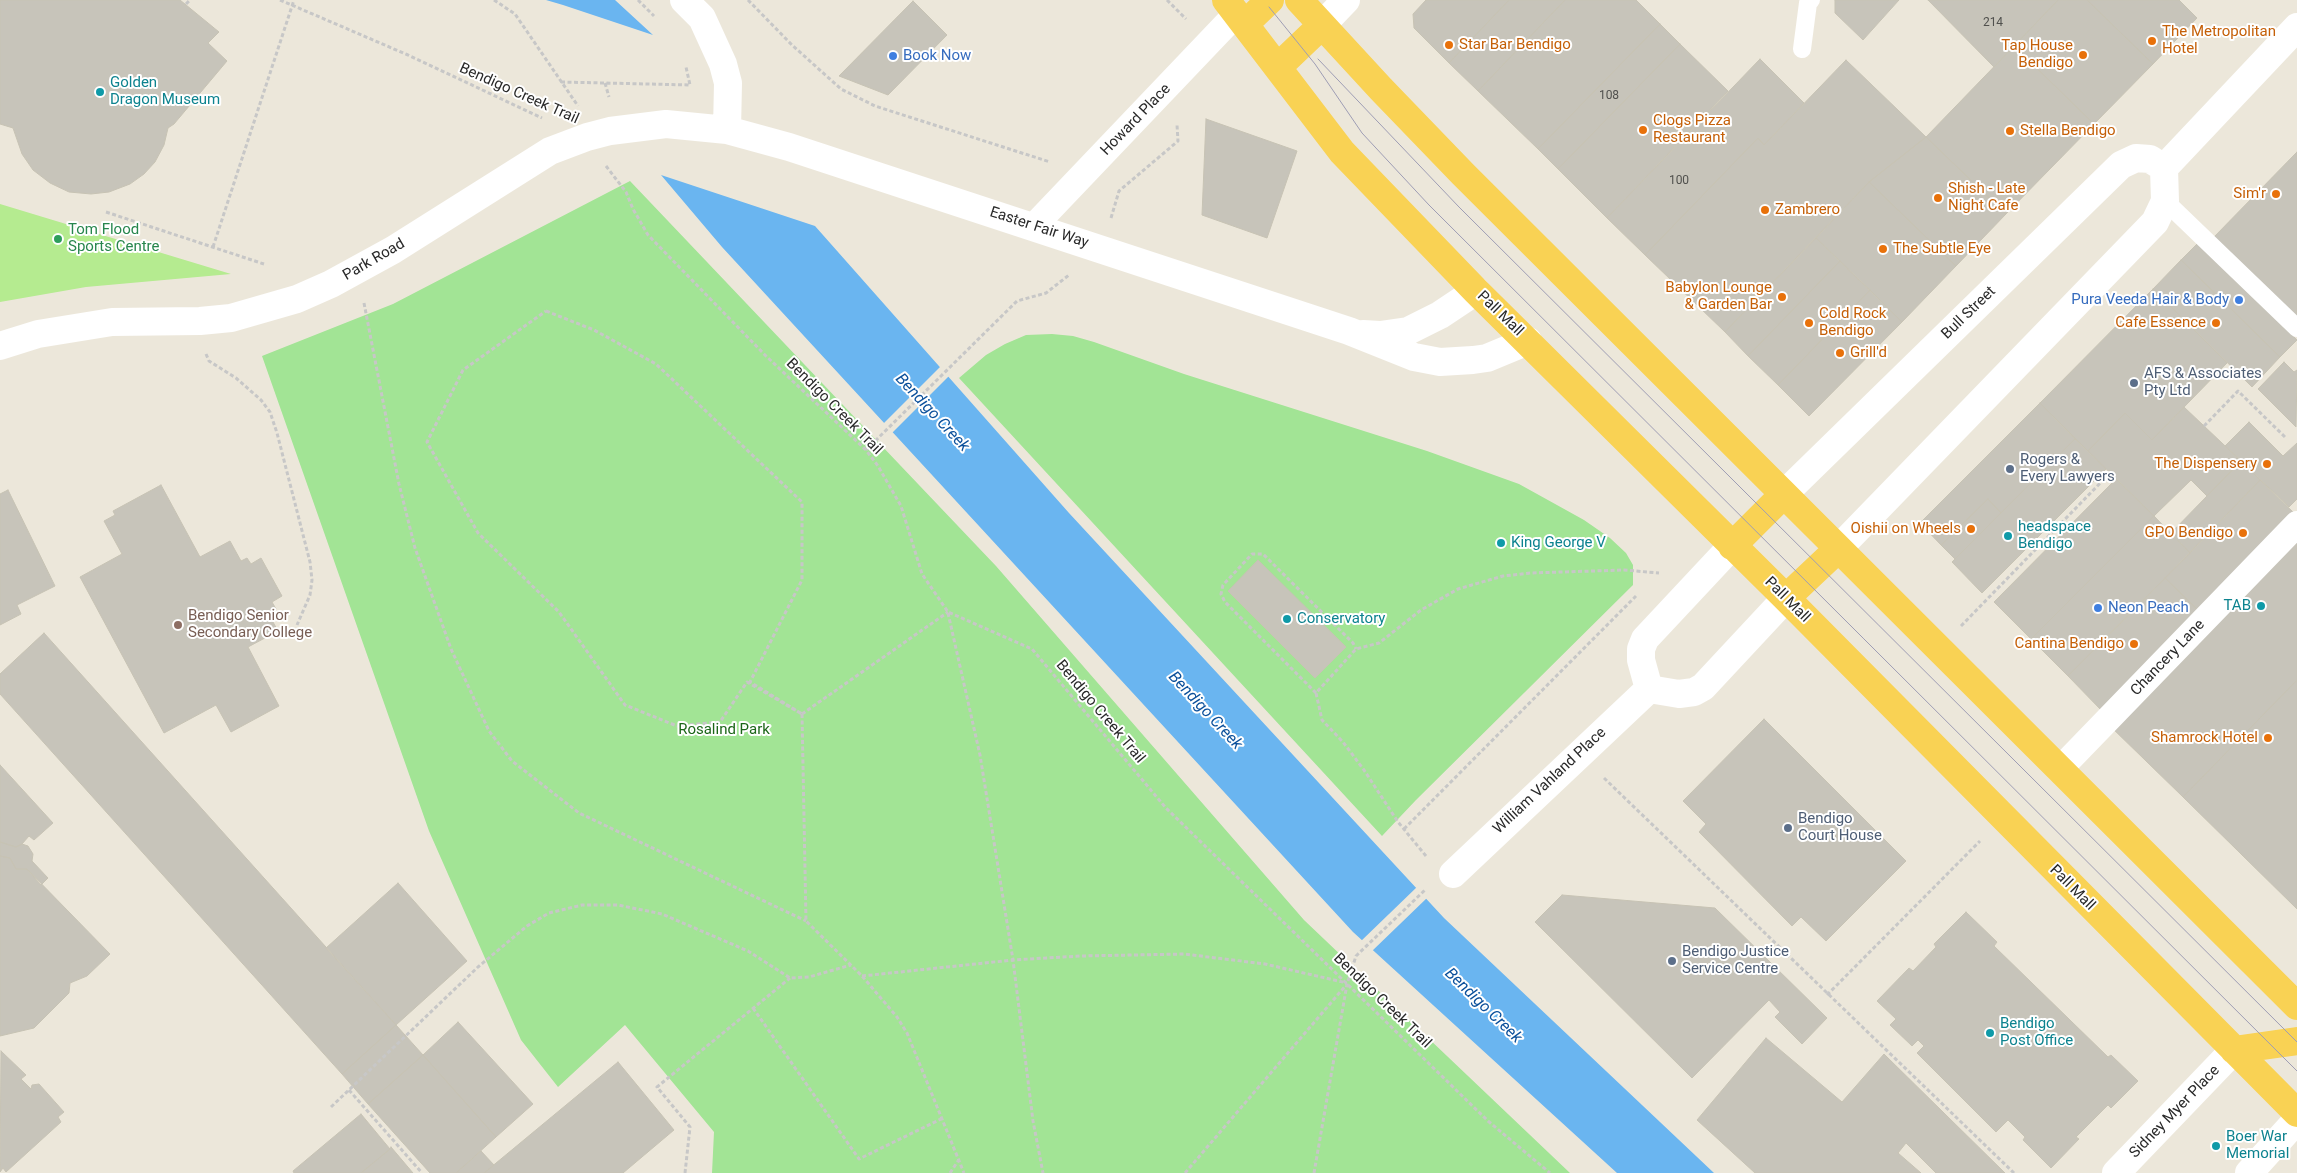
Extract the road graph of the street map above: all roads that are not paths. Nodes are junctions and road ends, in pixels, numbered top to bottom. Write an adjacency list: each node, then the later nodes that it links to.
1 (684, 0): 11 (street)
2 (1270, 0): 6 (highway)
3 (1299, 0): 7 (highway)
4 (1346, 0): 7 (street)
5 (1811, 0): 9 (lane)
6 (1236, 12): 10 (highway, Pall Mall); 14 (street, Howard Place)
7 (1322, 25): 10 (highway); 20 (highway)
8 (2297, 27): 12 (street)
9 (1802, 49)
10 (1282, 73): 15 (highway, Pall Mall)
11 (728, 130): 14 (street, Easter Fair Way); 19 (street, Park Road)
12 (2164, 168): 13 (street); 20 (street, Bull Street)
13 (2165, 201): 16 (lane); 23 (street)
14 (1034, 226): 17 (street, Easter Fair Way)
15 (1476, 291): 17 (street, Easter Fair Way); 18 (highway, Pall Mall)
16 (2297, 328)
17 (1349, 331): 18 (street, Easter Fair Way)
18 (1528, 341): 22 (highway, Pall Mall)
19 (0, 346)
20 (1783, 494): 22 (highway); 23 (highway)
21 (2297, 524): 26 (street, Chancery Lane)
22 (1732, 546): 24 (highway, Pall Mall); 25 (street)
23 (1838, 549): 24 (highway); 26 (highway)
24 (1786, 598): 25 (street); 30 (highway, Pall Mall)
25 (1649, 690): 27 (street, William Vahland Place)
26 (2059, 770): 28 (highway)
27 (1452, 874)
28 (2297, 1006)
29 (2297, 1041): 30 (highway)
30 (2234, 1050): 31 (highway, Pall Mall); 33 (street, Sidney Myer Place)
31 (2297, 1113)
32 (2297, 1120): 34 (street)
33 (2116, 1173)
34 (2249, 1173)

